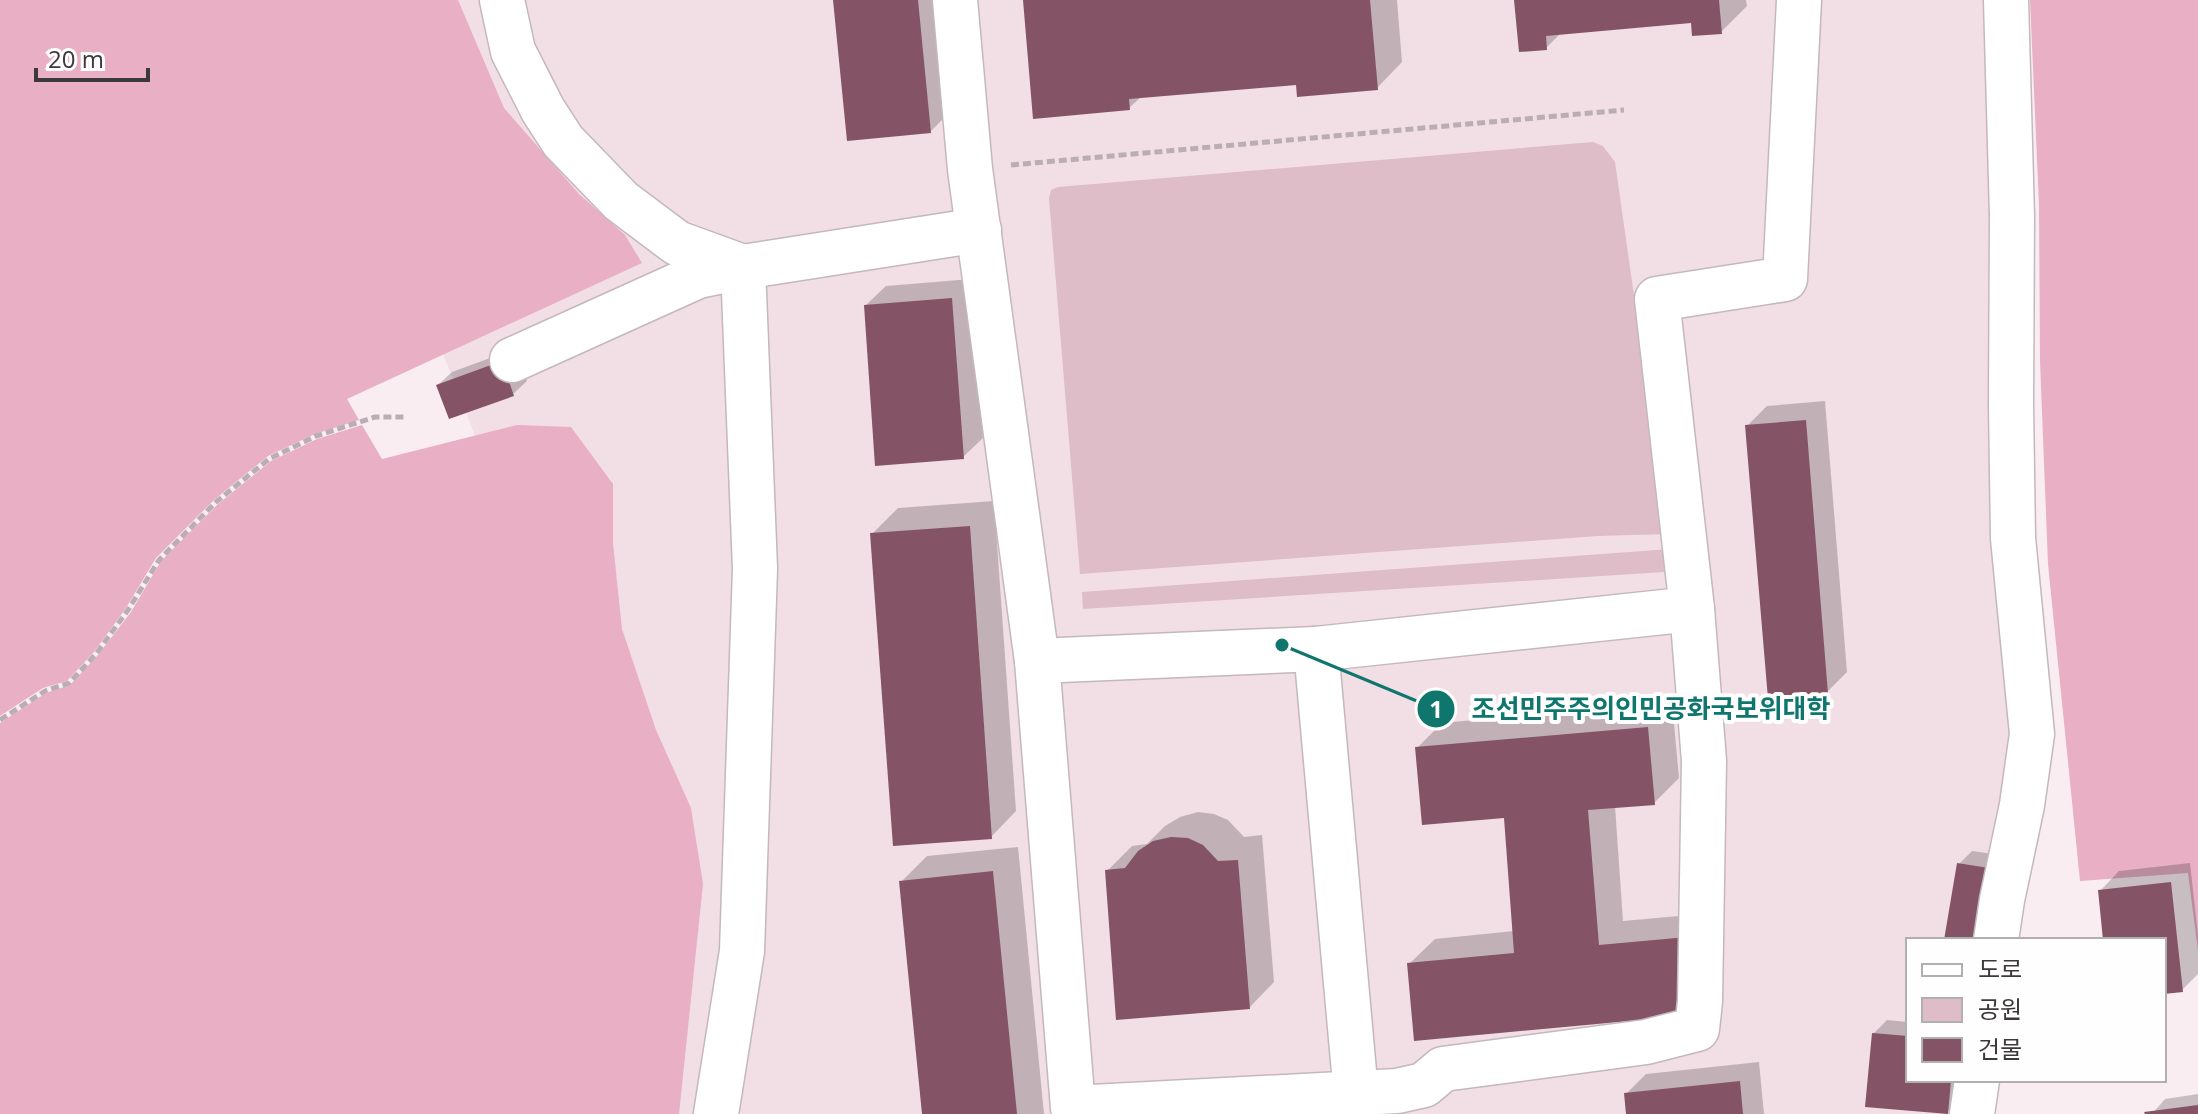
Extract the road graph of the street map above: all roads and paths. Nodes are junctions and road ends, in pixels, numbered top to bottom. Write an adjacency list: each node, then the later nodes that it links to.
1 (502, 0): 8 (street)
2 (955, 0): 6 (street)
3 (1799, 0): 11 (street)
4 (2006, 0): 15 (street)
5 (1624, 110): 6 (path)
6 (970, 169): 7 (street)
7 (979, 230): 8 (street); 13 (street)
8 (743, 267): 9 (street); 18 (street)
9 (512, 360)
10 (405, 417): 14 (path)
11 (1692, 609): 12 (street); 17 (street)
12 (1316, 649): 13 (street); 17 (street)
13 (1037, 661): 17 (street)
14 (0, 720)
15 (1996, 938)
16 (1977, 1082): 19 (street)
17 (1356, 1094)
18 (716, 1114)
19 (1972, 1114)

